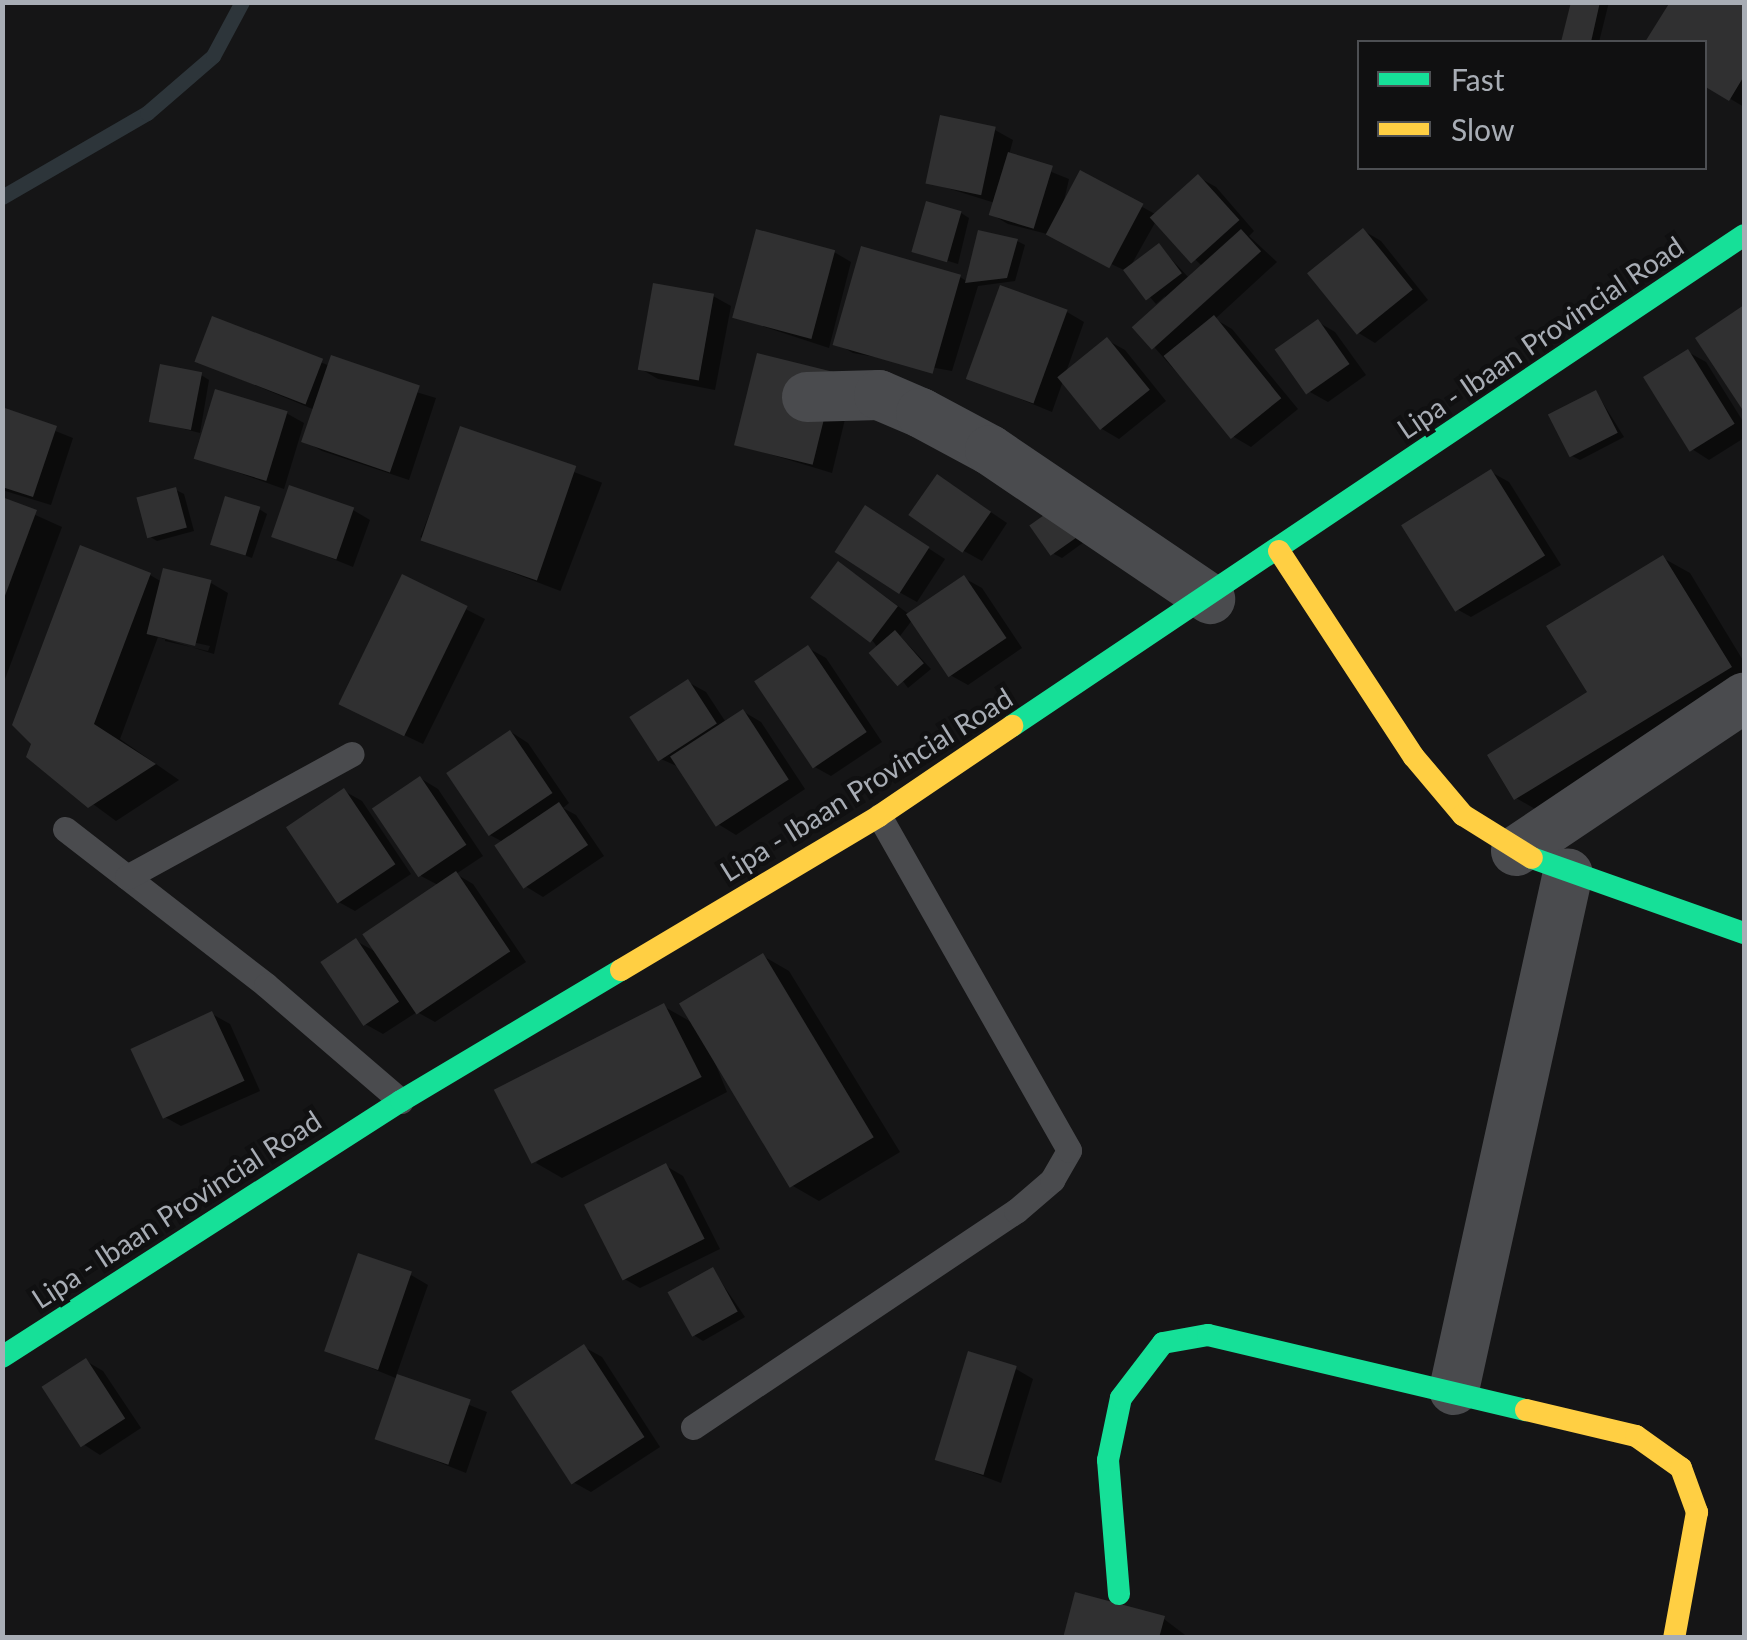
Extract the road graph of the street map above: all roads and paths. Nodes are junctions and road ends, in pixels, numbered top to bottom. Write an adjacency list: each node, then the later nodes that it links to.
1 (1744, 235): 3 (main road, Lipa - Ibaan Provincial Road)
2 (807, 396): 4 (street)
3 (1279, 551): 4 (main road, Lipa - Ibaan Provincial Road); 9 (main road)
4 (1210, 599): 7 (main road, Lipa - Ibaan Provincial Road)
5 (1744, 698): 9 (street)
6 (352, 754): 11 (lane)
7 (879, 816): 13 (main road, Lipa - Ibaan Provincial Road); 16 (lane)
8 (65, 829): 11 (lane)
9 (1516, 851): 10 (main road)
10 (1568, 874): 12 (main road); 15 (street)
11 (127, 877): 13 (lane)
12 (1744, 933)
13 (401, 1101): 14 (main road, Lipa - Ibaan Provincial Road)
14 (2, 1357)
15 (1454, 1390): 17 (main road); 18 (main road)
16 (693, 1427)
17 (1119, 1594)
18 (1674, 1638)

